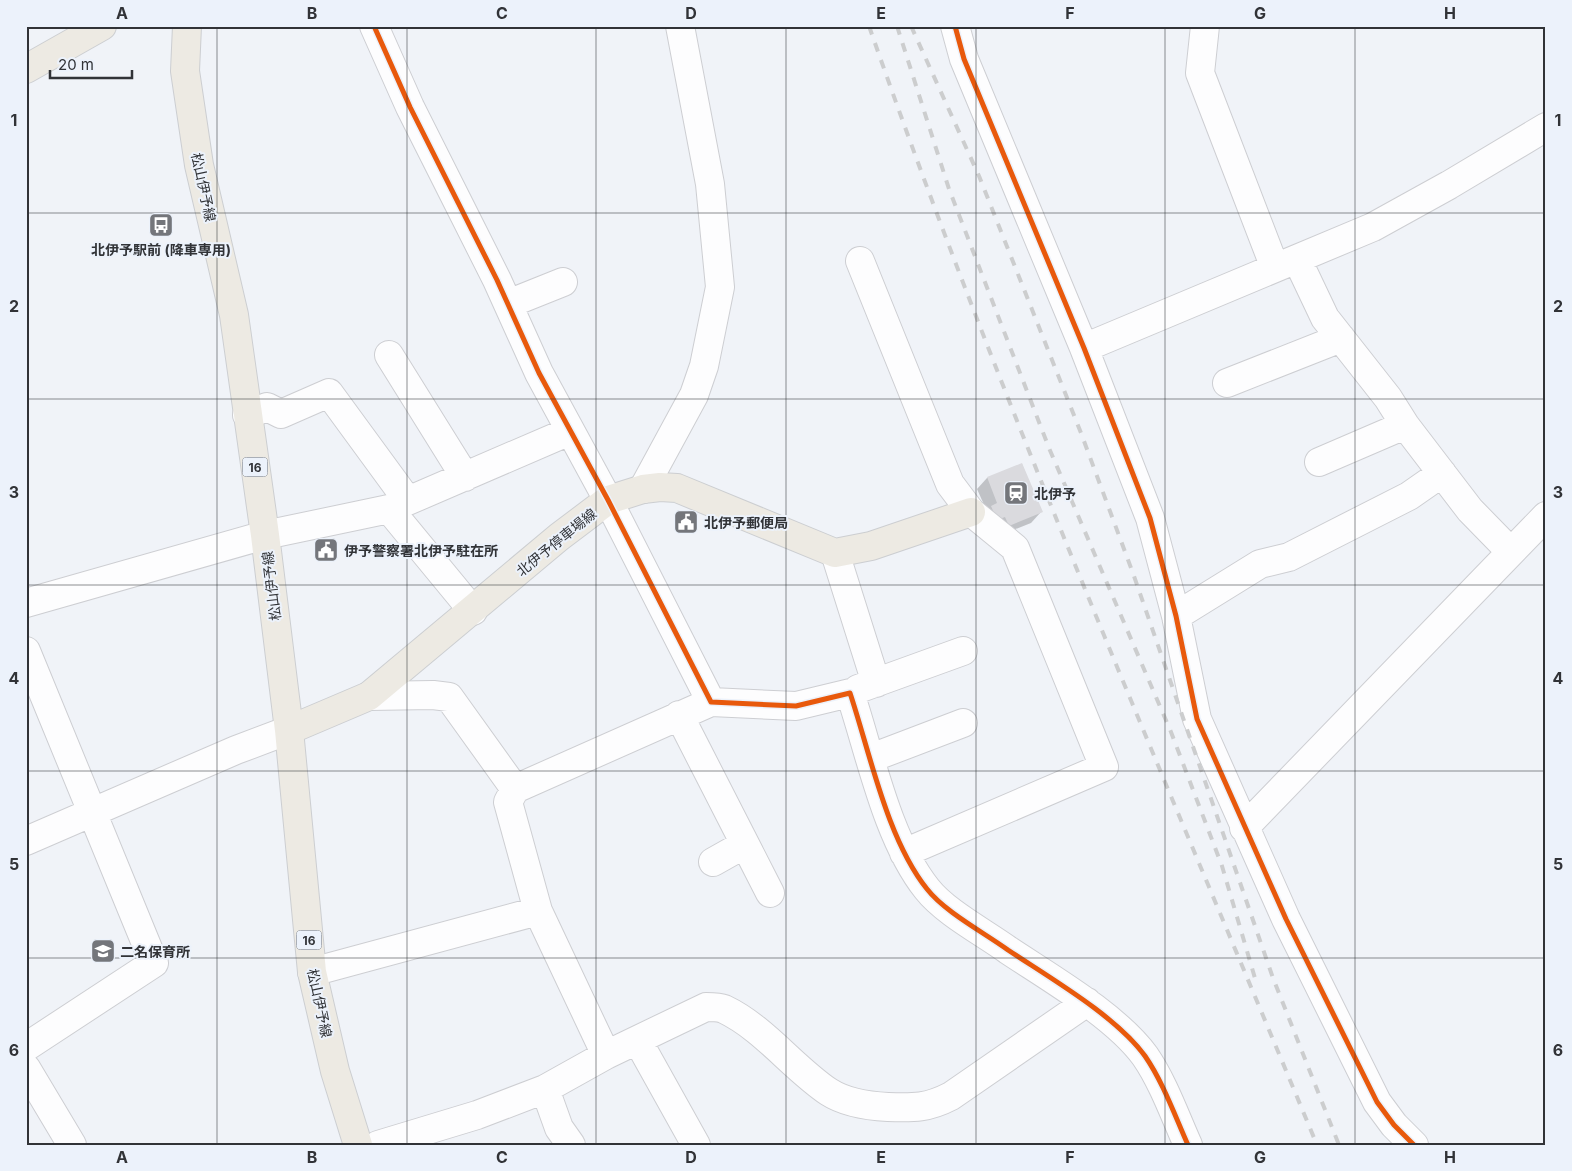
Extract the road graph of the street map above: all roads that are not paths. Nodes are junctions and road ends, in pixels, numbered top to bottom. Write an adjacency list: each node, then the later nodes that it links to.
1 (188, 26): 17 (main road, 松山伊予線 / 16)
2 (374, 26): 12 (street)
3 (680, 26): 23 (street)
4 (955, 26): 14 (street)
5 (1205, 26): 10 (street)
6 (91, 29): 7 (main road)
7 (26, 69)
8 (1546, 127): 10 (street)
9 (860, 260): 26 (street)
10 (1286, 263): 13 (street); 14 (street)
11 (563, 282): 12 (street)
12 (508, 304): 19 (street)
13 (1341, 338): 16 (street); 18 (street)
14 (1084, 348): 33 (street)
15 (389, 355): 22 (street)
16 (1227, 383)
17 (247, 415): 25 (street); 28 (main road, 松山伊予線 / 16)
18 (1405, 425): 20 (street); 21 (street)
19 (570, 431): 22 (street); 24 (street)
20 (1319, 462)
21 (1442, 473): 29 (street); 33 (street)
22 (465, 477): 25 (street)
23 (643, 489): 24 (main road, 北伊予停車場線); 30 (main road, 北伊予停車場線)
24 (608, 500): 32 (main road, 北伊予停車場線); 39 (street)
25 (399, 505): 28 (street); 32 (street)
26 (970, 512): 30 (main road); 49 (street)
27 (1546, 516): 29 (street)
28 (265, 535): 31 (street); 42 (main road, 松山伊予線 / 16)
29 (1511, 552): 46 (street)
30 (835, 553): 36 (street)
31 (26, 604)
32 (473, 611): 38 (main road, 北伊予停車場線)
33 (1176, 616): 46 (street)
34 (26, 651): 45 (street)
35 (963, 651): 36 (street)
36 (876, 683): 37 (street)
37 (850, 693): 39 (street); 43 (street)
38 (369, 696): 42 (main road, 北伊予停車場線); 44 (street)
39 (711, 702): 40 (street)
40 (679, 716): 44 (street); 48 (street)
41 (964, 723): 43 (street)
42 (289, 730): 45 (street); 53 (main road, 松山伊予線 / 16)
43 (871, 758): 49 (street)
44 (515, 789): 52 (street)
45 (92, 813): 47 (street); 56 (street)
46 (1244, 828): 66 (street)
47 (26, 841)
48 (745, 844): 50 (street); 51 (street)
49 (904, 853): 54 (street)
50 (713, 862)
51 (770, 893)
52 (538, 911): 53 (street); 57 (street)
53 (312, 972): 61 (main road, 松山伊予線 / 16)
54 (1087, 1002): 55 (street); 65 (street)
55 (638, 1041): 57 (street); 64 (street)
56 (26, 1047)
57 (606, 1055): 59 (street)
58 (26, 1068): 60 (street)
59 (545, 1089): 62 (street); 63 (street)
60 (72, 1145)
61 (358, 1145)
62 (378, 1145)
63 (571, 1145)
64 (696, 1145)
65 (1188, 1145)
66 (1414, 1145)

